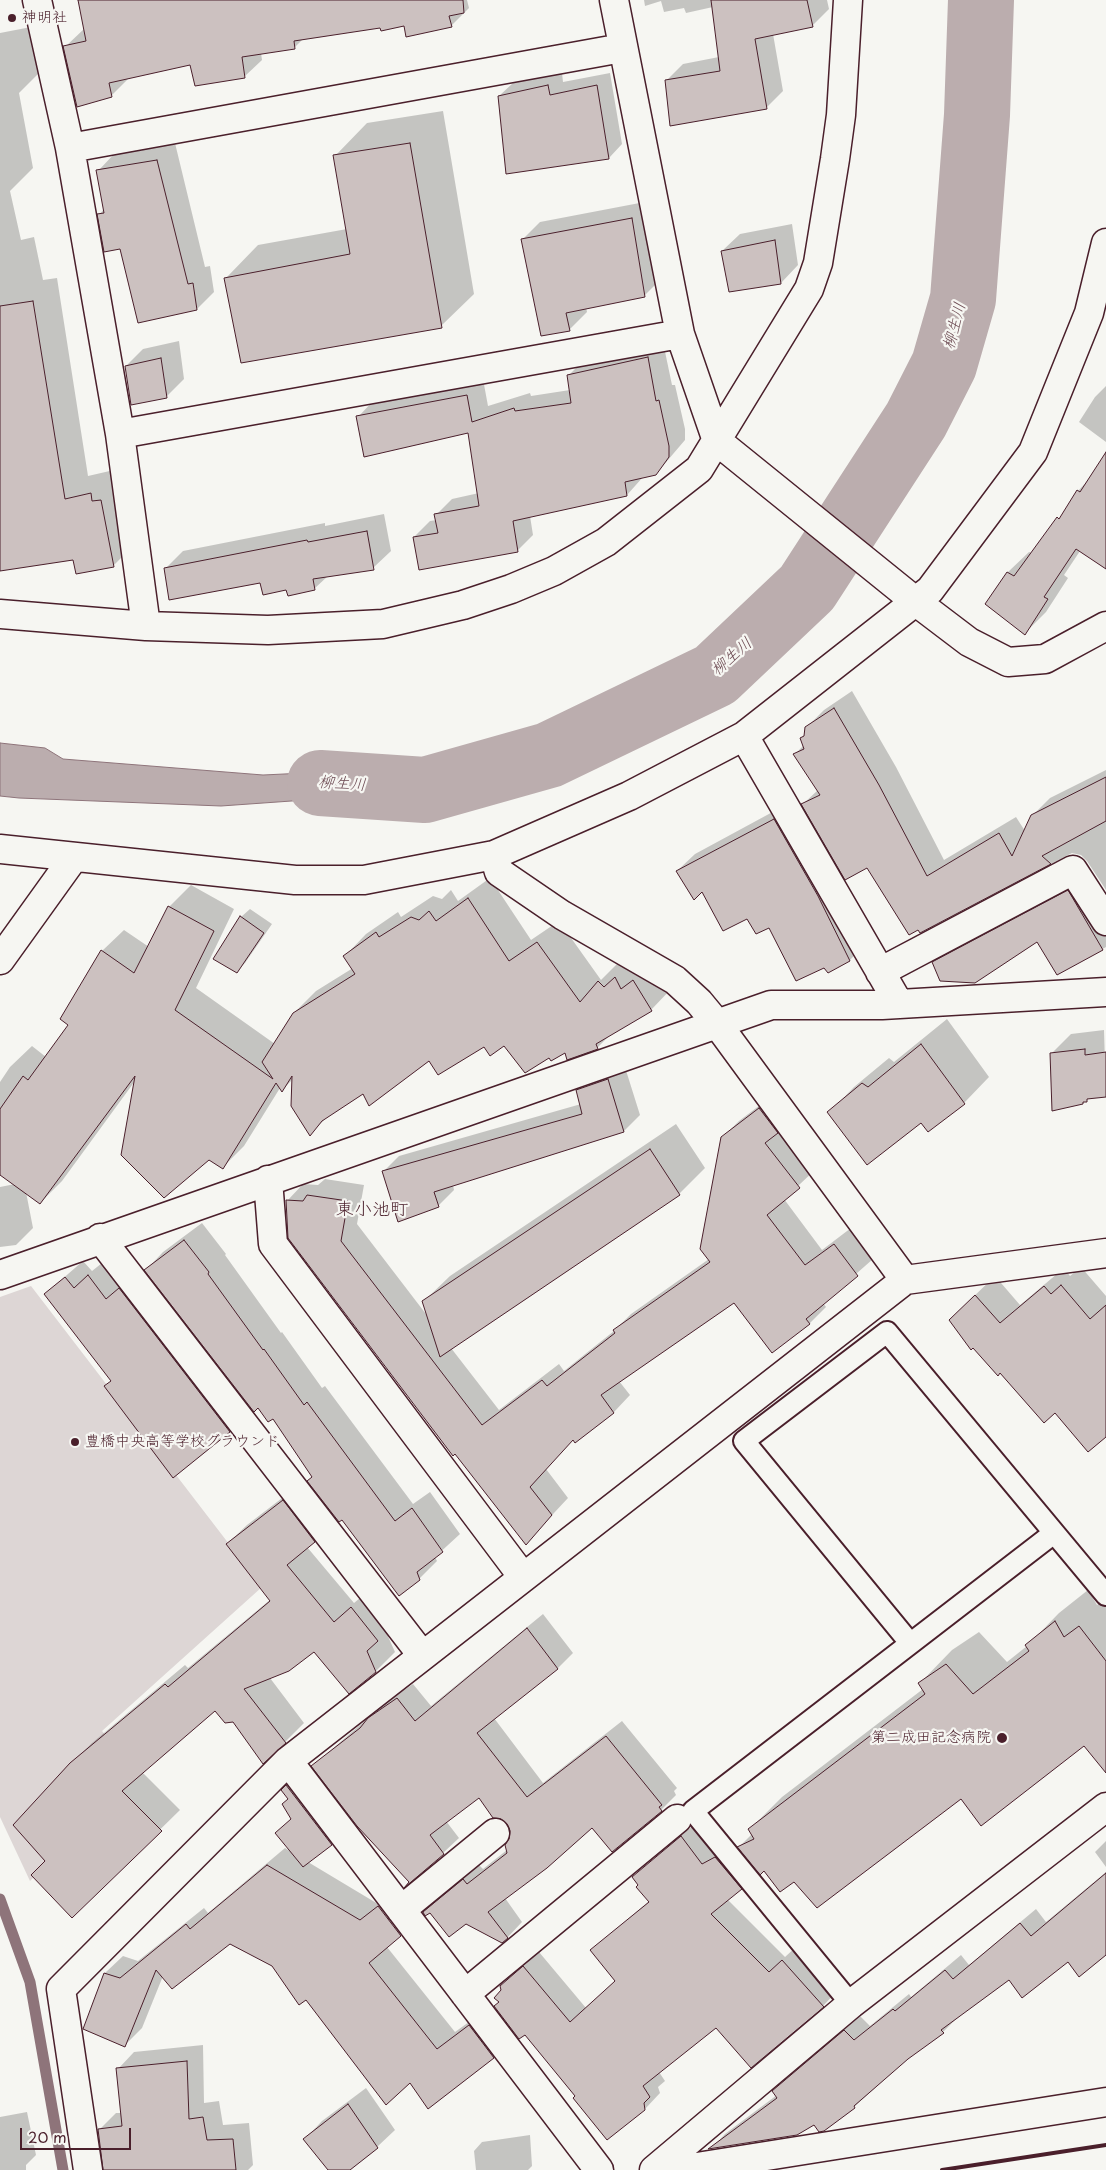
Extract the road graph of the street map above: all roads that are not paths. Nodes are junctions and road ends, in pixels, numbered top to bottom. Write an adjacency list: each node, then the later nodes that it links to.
1 (37, 0): 5 (street)
2 (614, 0): 4 (street)
3 (848, 0): 9 (street)
4 (622, 48): 5 (street); 7 (street)
5 (70, 148): 8 (street)
6 (1106, 243): 10 (street)
7 (680, 334): 8 (street); 9 (street)
8 (120, 434): 12 (street)
9 (717, 441): 10 (street); 12 (street)
10 (915, 601): 13 (street); 14 (street)
11 (0, 614): 12 (street)
12 (146, 626)
13 (1106, 626)
14 (744, 736): 16 (street); 20 (street)
15 (0, 849): 17 (street)
16 (494, 855): 17 (street); 23 (street)
17 (74, 857): 19 (street)
18 (1106, 921): 20 (street)
19 (0, 960)
20 (880, 972): 22 (street)
21 (1106, 992): 22 (street)
22 (899, 1004): 23 (street)
23 (718, 1024): 24 (street); 28 (street)
24 (268, 1180): 25 (street); 30 (street)
25 (100, 1238): 27 (street); 33 (street)
26 (1106, 1253): 28 (street)
27 (0, 1275)
28 (905, 1280): 30 (street)
29 (1054, 1533): 31 (lane); 32 (lane); 32 (lane)
30 (523, 1577): 33 (street)
31 (1106, 1595)
32 (910, 1643): 40 (lane)
33 (422, 1655): 34 (street)
34 (288, 1761): 38 (street); 42 (street)
35 (1106, 1807): 40 (street)
36 (677, 1820): 39 (street)
37 (495, 1833): 38 (street)
38 (401, 1910): 39 (street)
39 (465, 1994): 43 (street)
40 (851, 2004): 44 (street)
41 (1106, 2102): 45 (street)
42 (88, 2170)
43 (599, 2170)
44 (654, 2170)
45 (678, 2170)

